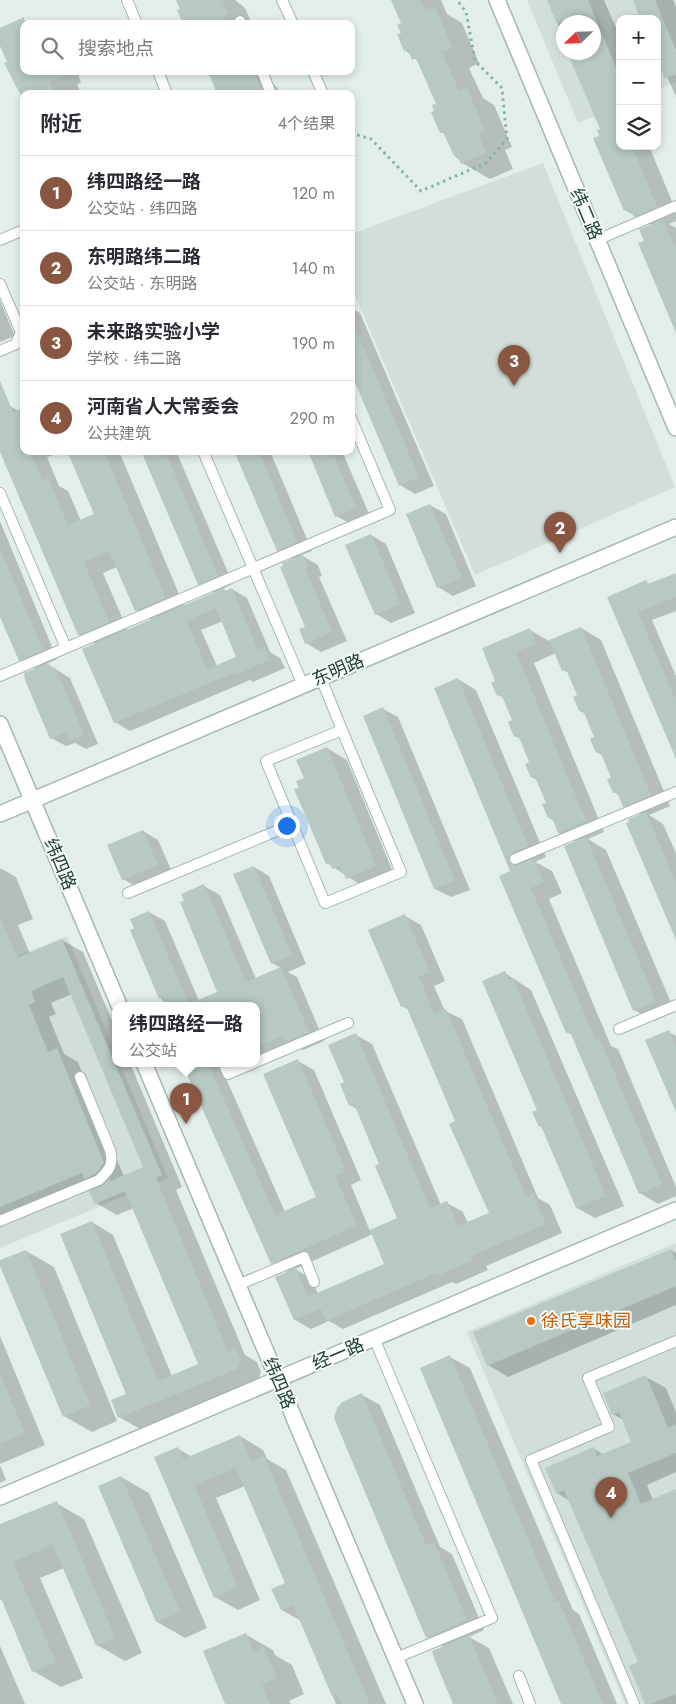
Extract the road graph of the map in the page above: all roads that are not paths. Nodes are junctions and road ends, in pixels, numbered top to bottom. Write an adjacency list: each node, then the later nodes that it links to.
1 (127, 0): 4 (lane)
2 (282, 0): 5 (lane)
3 (497, 0): 15 (street, 纬二路)
4 (135, 20)
5 (290, 20)
6 (160, 75): 9 (lane)
7 (264, 75): 10 (lane)
8 (315, 75): 11 (lane)
9 (165, 90)
10 (269, 90)
11 (321, 90)
12 (676, 206): 15 (lane)
13 (20, 232): 14 (lane)
14 (0, 240)
15 (597, 240): 21 (street, 纬二路)
16 (0, 284): 17 (lane)
17 (20, 330)
18 (20, 334): 19 (lane)
19 (0, 351)
20 (355, 427): 25 (lane)
21 (676, 428)
22 (205, 455): 25 (lane)
23 (0, 493): 26 (lane)
24 (676, 527): 28 (street, 东明路)
25 (253, 568): 26 (lane); 29 (lane)
26 (66, 648): 27 (lane)
27 (0, 676)
28 (320, 678): 29 (street, 东明路); 31 (lane)
29 (303, 685): 33 (street, 东明路)
30 (0, 724): 33 (street, 纬四路)
31 (342, 730): 35 (lane); 35 (lane)
32 (676, 792): 36 (lane)
33 (33, 800): 34 (street, 东明路); 38 (street, 纬四路)
34 (0, 814)
35 (293, 824): 37 (lane)
36 (515, 859)
37 (128, 893)
38 (118, 1002)
39 (676, 1005): 41 (lane)
40 (348, 1023): 42 (lane)
41 (619, 1029)
42 (260, 1060)
43 (146, 1067): 50 (street, 纬四路)
44 (225, 1067): 45 (lane)
45 (244, 1067)
46 (80, 1077): 48 (lane)
47 (676, 1210): 51 (street, 经一路)
48 (0, 1221)
49 (314, 1282): 50 (lane)
50 (238, 1285): 53 (street, 纬四路)
51 (374, 1338): 53 (street, 经一路); 55 (lane)
52 (676, 1341): 59 (lane)
53 (278, 1379): 54 (street, 经一路); 55 (street, 纬四路)
54 (0, 1497)
55 (396, 1658): 57 (street, 纬四路)
56 (519, 1676): 58 (lane)
57 (416, 1704)
58 (530, 1704)
59 (634, 1704)

